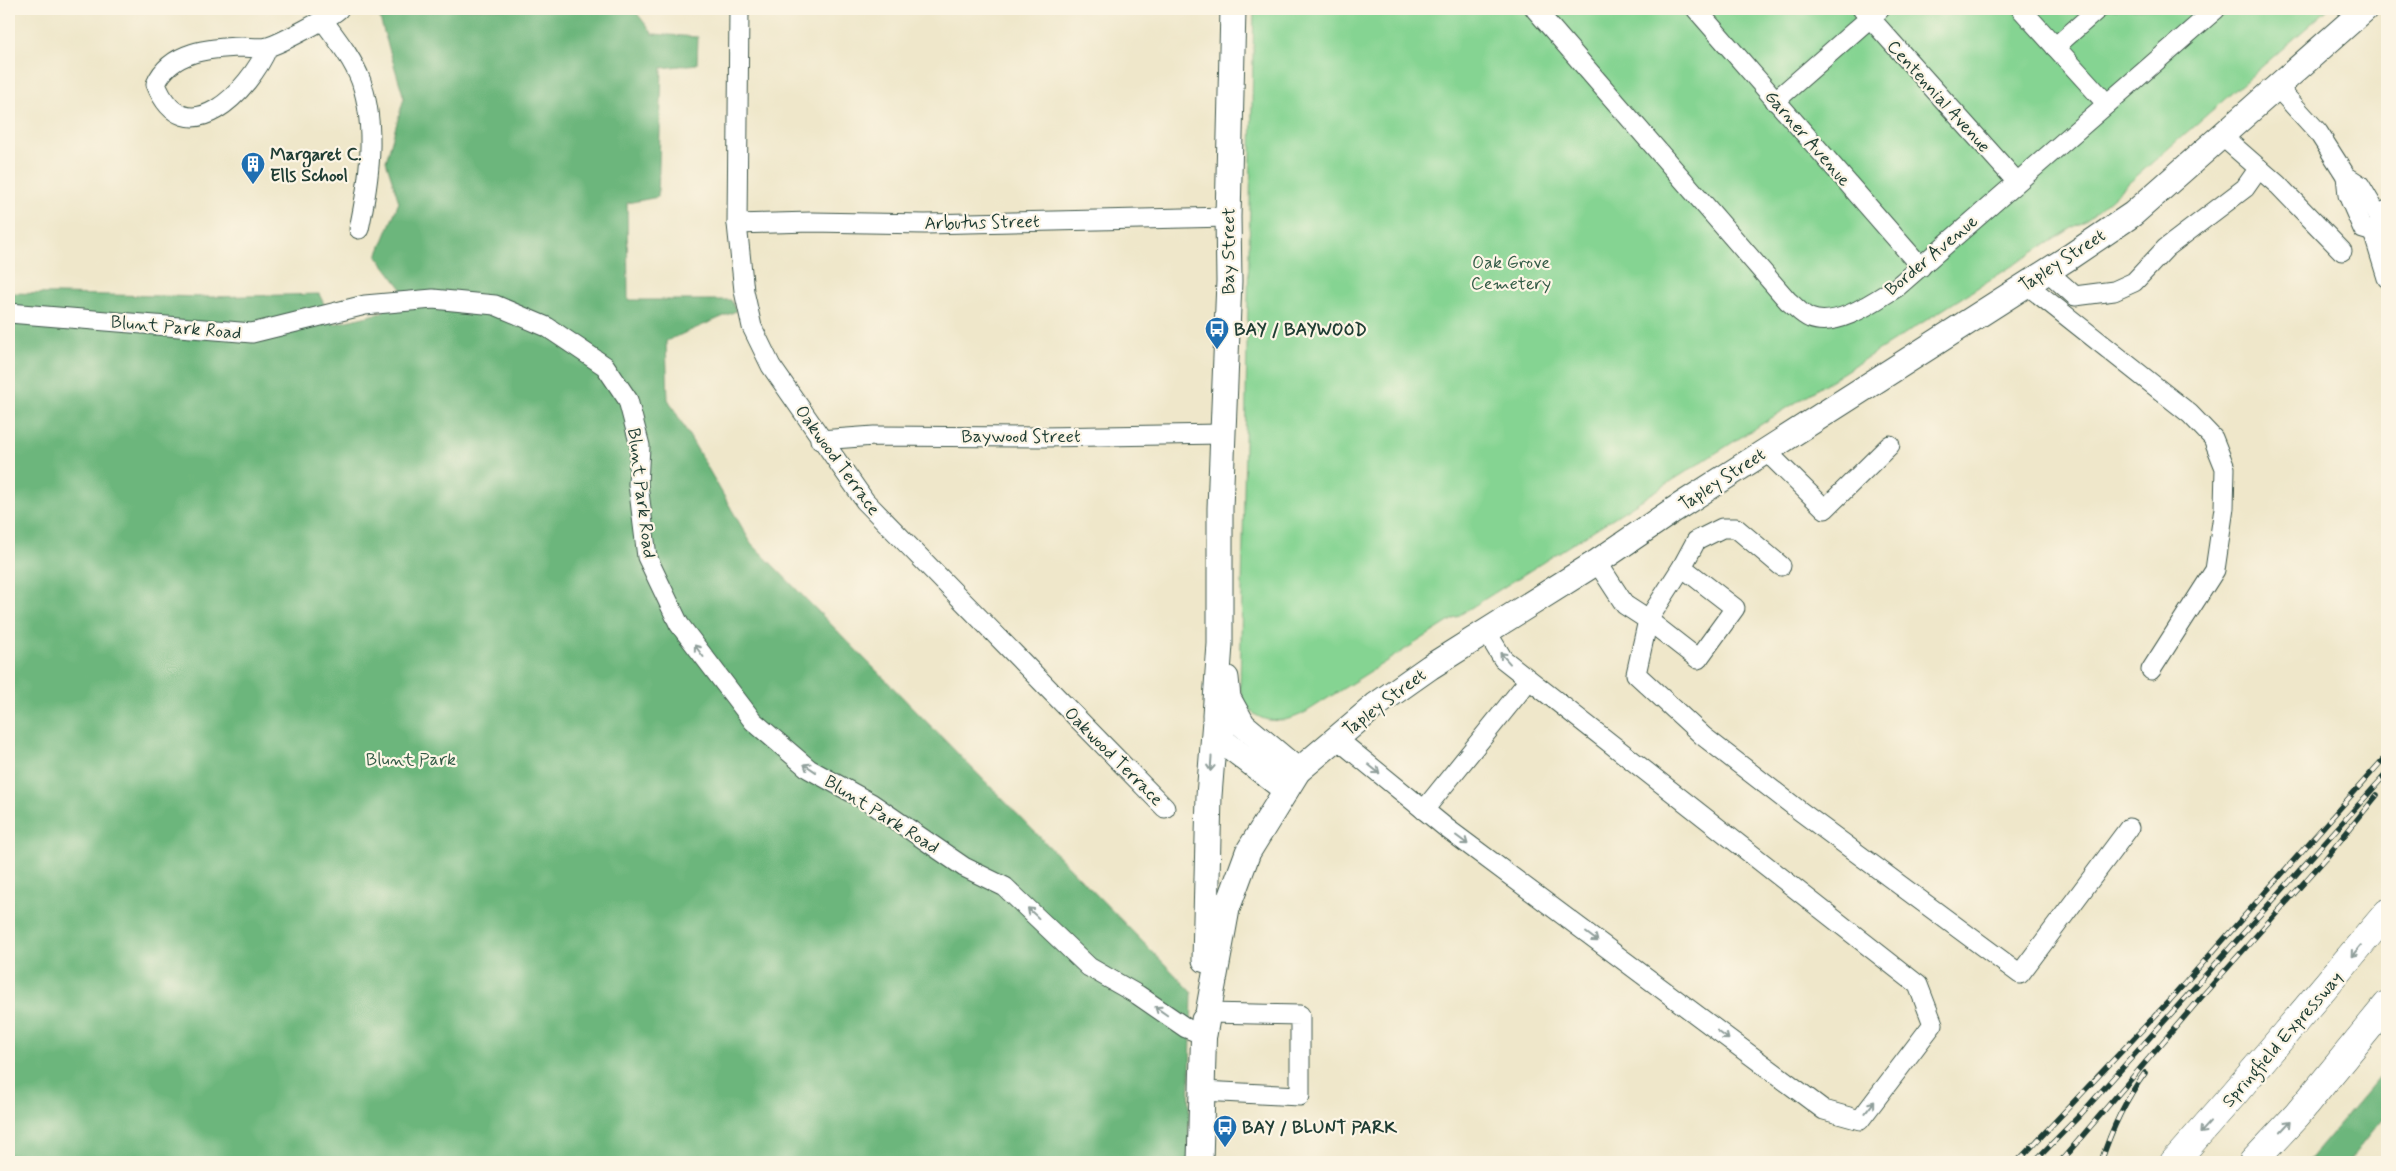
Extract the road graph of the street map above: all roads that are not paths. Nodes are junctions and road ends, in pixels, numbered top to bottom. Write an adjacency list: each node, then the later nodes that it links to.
1 (339, 9): 11 (street)
2 (739, 9): 22 (street, Oakwood Terrace)
3 (1233, 9): 20 (main road, Bay Street)
4 (1535, 9): 25 (street, Border Avenue)
5 (1696, 9): 15 (street, Garner Avenue)
6 (2021, 9): 12 (street)
7 (2098, 9): 12 (street)
8 (2216, 9): 16 (street, Border Avenue)
9 (2365, 9): 14 (main road, Tapley Street)
10 (1870, 12): 15 (street); 19 (street, Centennial Avenue)
11 (322, 19): 13 (street); 23 (street)
12 (2055, 46): 16 (street)
13 (268, 47): 13 (street)
14 (2277, 87): 17 (main road, Tapley Street); 21 (street)
15 (1775, 101): 25 (street, Garner Avenue)
16 (2107, 104): 19 (street, Border Avenue)
17 (2222, 136): 18 (street); 26 (main road, Tapley Street)
18 (2259, 168): 24 (street); 26 (street)
19 (2016, 182): 25 (street, Border Avenue)
20 (1228, 217): 22 (street, Arbutus Street); 29 (main road, Bay Street)
21 (2380, 220): 27 (street)
22 (737, 224): 30 (street, Oakwood Terrace)
23 (358, 230)
24 (2342, 251)
25 (1921, 267)
26 (2036, 277): 32 (main road, Tapley Street); 39 (street)
27 (2387, 278)
28 (9, 313): 50 (street, Blunt Park Road, one-way to 28)
29 (1222, 434): 30 (street, Baywood Street); 38 (main road, Bay Street)
30 (820, 440): 44 (street, Oakwood Terrace)
31 (1890, 445): 32 (street)
32 (1766, 451): 33 (main road, Tapley Street)
33 (1597, 562): 36 (street); 37 (main road, Tapley Street)
34 (1781, 566): 35 (street)
35 (1682, 567): 36 (street); 36 (street)
36 (1648, 620): 46 (street)
37 (1486, 631): 40 (street, one-way to 37); 42 (main road, Tapley Street)
38 (1220, 644): 41 (main road, Bay Street); 43 (main road, Bay Street)
39 (2151, 670)
40 (1530, 680): 45 (street); 45 (street, one-way to 40)
41 (1215, 715): 43 (main road, Bay Street); 50 (main road, one-way to 50)
42 (1336, 738): 43 (main road, Tapley Street); 45 (street, one-way to 45)
43 (1292, 780): 50 (main road, Tapley Street)
44 (1165, 808)
45 (1424, 810)
46 (2130, 828)
47 (2387, 913): 54 (highway, Springfield Expressway, one-way to 54)
48 (2387, 1005): 51 (highway)
49 (2387, 1013): 51 (highway)
50 (1206, 1024): 52 (main road); 52 (street)
51 (2364, 1033): 55 (highway, one-way to 51)
52 (1202, 1091): 53 (main road)
53 (1200, 1162)
54 (2174, 1162)
55 (2253, 1162)

